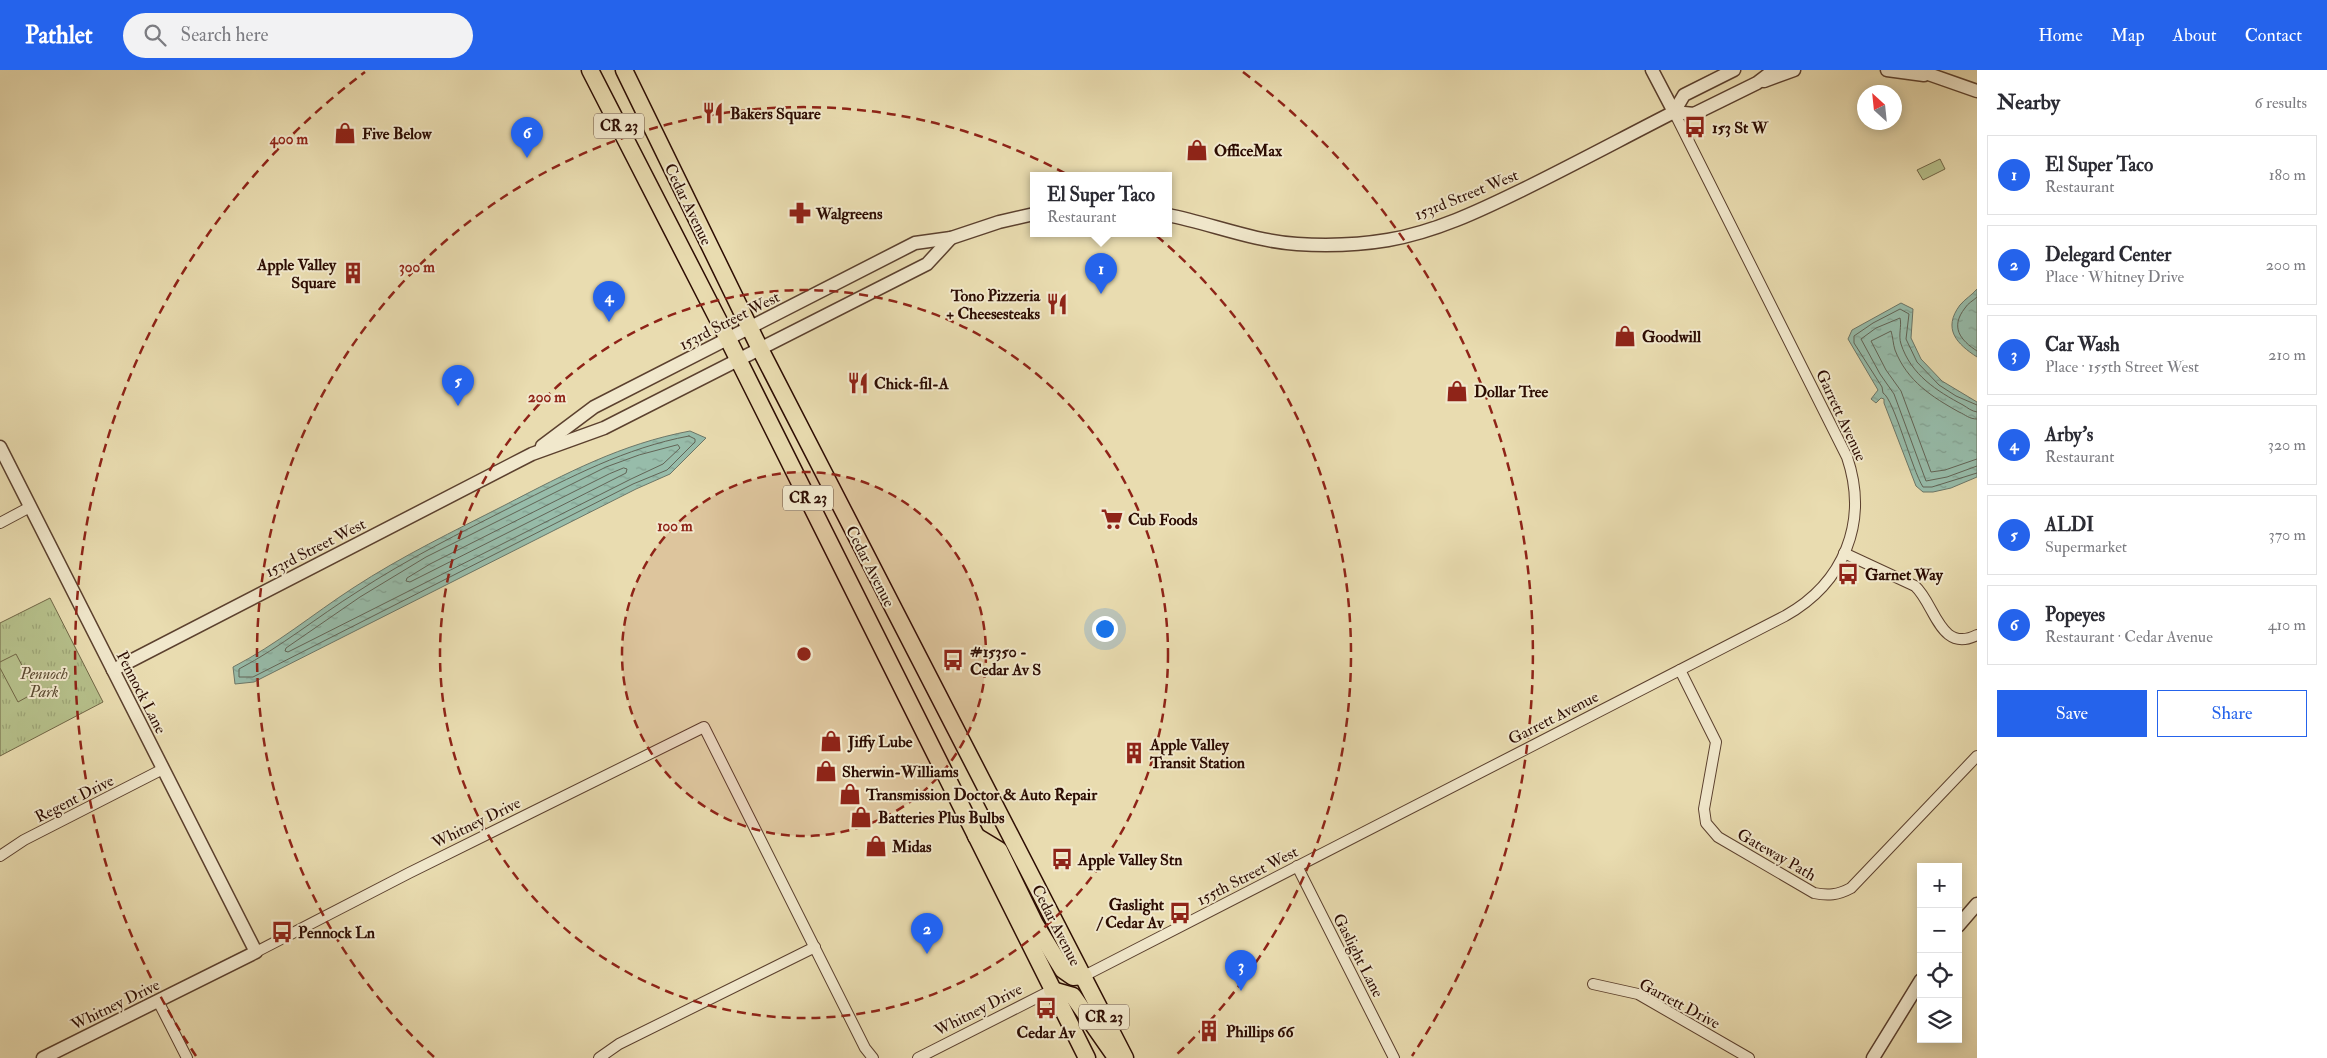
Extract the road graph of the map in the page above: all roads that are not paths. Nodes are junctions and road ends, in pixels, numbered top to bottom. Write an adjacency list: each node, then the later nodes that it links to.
1 (590, 70): 17 (main road, Cedar Avenue / CR 23)
2 (624, 70): 16 (main road, Cedar Avenue / CR 23)
3 (1652, 70): 12 (street, Garrett Avenue)
4 (1734, 70): 12 (street, 153rd Street West)
5 (1774, 70): 10 (street, 153rd Street West)
6 (1794, 70): 10 (street)
7 (1887, 70): 9 (street)
8 (1917, 70): 9 (street)
9 (1933, 76): 11 (street)
10 (1757, 83): 12 (street, 153rd Street West)
11 (1977, 91)
12 (1674, 112): 14 (street, 153rd Street West); 24 (street, Garrett Avenue)
13 (1030, 215): 15 (street, 153rd Street West)
14 (1172, 216)
15 (951, 238): 16 (street, 153rd Street West); 18 (street, 153rd Street West)
16 (750, 328): 17 (street, 153rd Street West); 18 (main road, Cedar Avenue / CR 23)
17 (728, 339): 19 (main road, Cedar Avenue / CR 23); 21 (street, 153rd Street West)
18 (760, 349): 19 (street, 153rd Street West); 38 (main road, Cedar Avenue / CR 23)
19 (738, 360): 21 (street, 153rd Street West); 31 (main road, Cedar Avenue / CR 23)
20 (0, 447): 22 (street, Pennock Lane)
21 (532, 454): 26 (street, 153rd Street West)
22 (30, 507): 23 (street); 26 (street, Pennock Lane)
23 (0, 523)
24 (1844, 553): 25 (street); 27 (street, Garrett Avenue)
25 (1977, 635)
26 (113, 670): 29 (street, Pennock Lane)
27 (1680, 670): 28 (street, Gateway Path); 30 (street, Garrett Avenue)
28 (1977, 756)
29 (163, 769): 32 (street, Regent Drive); 37 (street, Pennock Lane)
30 (1424, 801): 33 (street, 155th Street West)
31 (976, 836): 38 (main road); 41 (main road, Cedar Avenue / CR 23)
32 (0, 856)
33 (1297, 866): 38 (street, 155th Street West); 51 (street, Gaslight Lane)
34 (1977, 904): 35 (street)
35 (1962, 921)
36 (815, 947): 37 (street, Whitney Drive); 45 (street); 46 (street, Whitney Drive)
37 (256, 952): 42 (street, Whitney Drive)
38 (1084, 976): 50 (main road, Cedar Avenue / CR 23)
39 (1593, 984): 52 (street, Garrett Drive)
40 (1917, 986): 53 (street)
41 (1052, 990): 47 (street, Whitney Drive); 48 (main road, Cedar Avenue / CR 23); 49 (main road)
42 (158, 1001): 43 (street, Whitney Drive); 44 (street)
43 (43, 1058)
44 (187, 1058)
45 (599, 1058)
46 (873, 1058)
47 (918, 1058)
48 (1087, 1058)
49 (1116, 1058)
50 (1125, 1058)
51 (1394, 1058)
52 (1749, 1058)
53 (1873, 1058)

